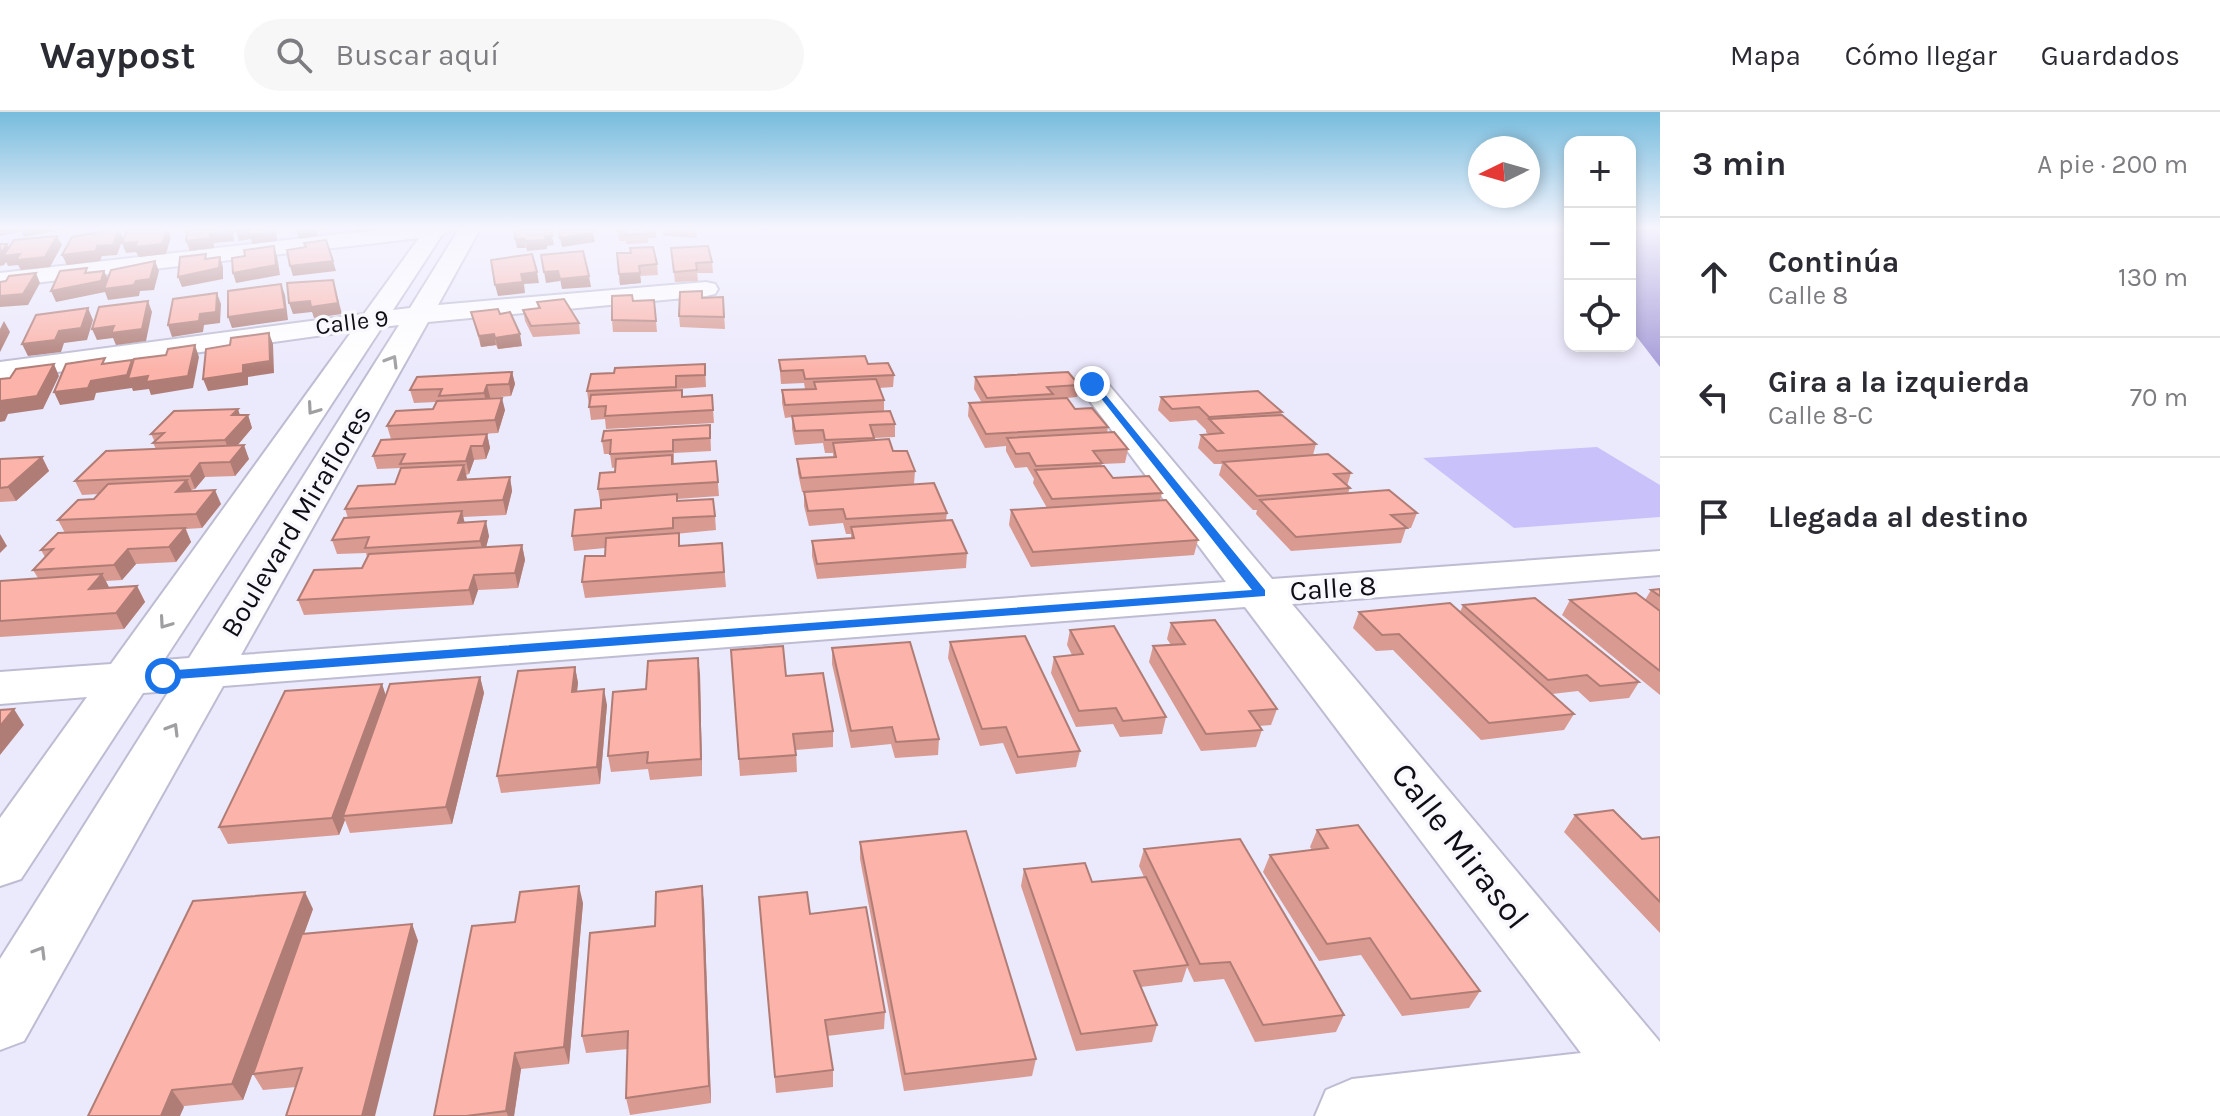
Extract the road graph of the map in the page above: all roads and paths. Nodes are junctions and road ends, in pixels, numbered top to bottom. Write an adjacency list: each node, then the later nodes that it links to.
1 (37, 276): 4 (street)
2 (410, 276): 7 (street, Boulevard Miraflores)
3 (432, 276): 6 (street, Boulevard Miraflores)
4 (0, 280)
5 (706, 289): 6 (street, Calle 9)
6 (420, 314): 7 (street, Calle 9); 12 (street, Boulevard Miraflores, one-way to 6)
7 (376, 318): 8 (street, Calle 9); 13 (street, Boulevard Miraflores, one-way to 13)
8 (0, 371)
9 (1092, 384): 11 (street, Calle Mirasol)
10 (1660, 563): 11 (street, Calle 8)
11 (1261, 593): 12 (street, Calle 8); 17 (street, Calle Mirasol)
12 (206, 672): 13 (street, Calle 8); 16 (street, Boulevard Miraflores, one-way to 12)
13 (127, 678): 14 (street, Calle 8); 15 (street, Boulevard Miraflores)
14 (0, 688)
15 (0, 863)
16 (0, 1019)
17 (1655, 1085): 18 (street)
18 (1352, 1116)

